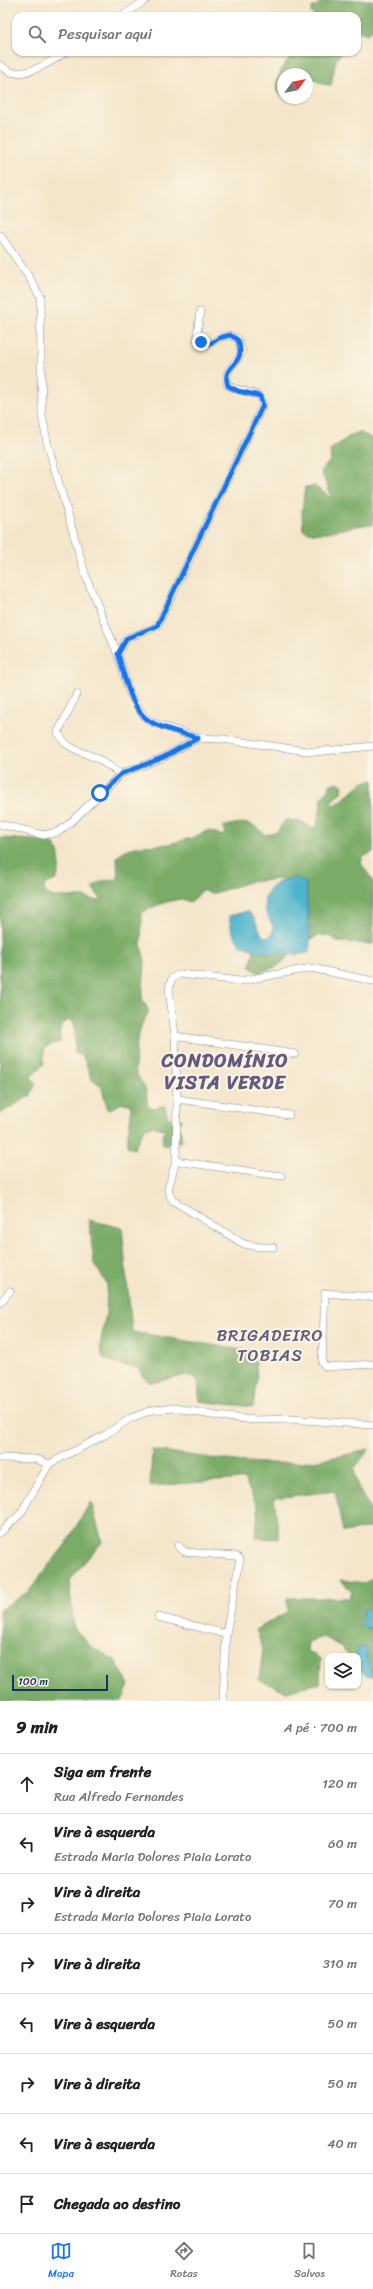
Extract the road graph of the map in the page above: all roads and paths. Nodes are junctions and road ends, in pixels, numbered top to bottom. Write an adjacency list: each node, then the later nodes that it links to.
1 (146, 0): 2 (street)
2 (128, 12)
3 (60, 56): 4 (street)
4 (0, 65)
5 (0, 235): 7 (street)
6 (200, 312): 7 (street)
7 (118, 654): 9 (street)
8 (77, 694): 11 (street)
9 (198, 738): 10 (street); 11 (street)
10 (373, 746)
11 (121, 774): 12 (street)
12 (0, 824)
13 (373, 980): 14 (street)
14 (176, 1036): 15 (street); 16 (street)
15 (296, 1054)
16 (177, 1099): 17 (street); 18 (street)
17 (288, 1115)
18 (176, 1161): 19 (street); 20 (street)
19 (282, 1176)
20 (273, 1247)
21 (10, 1291): 23 (street)
22 (373, 1297): 24 (street)
23 (0, 1303)
24 (373, 1364)
25 (373, 1425): 27 (street)
26 (0, 1458): 27 (street)
27 (49, 1464): 28 (street)
28 (0, 1533)
29 (178, 1546): 31 (street)
30 (158, 1617): 31 (street)
31 (226, 1634): 32 (street)
32 (223, 1701)

